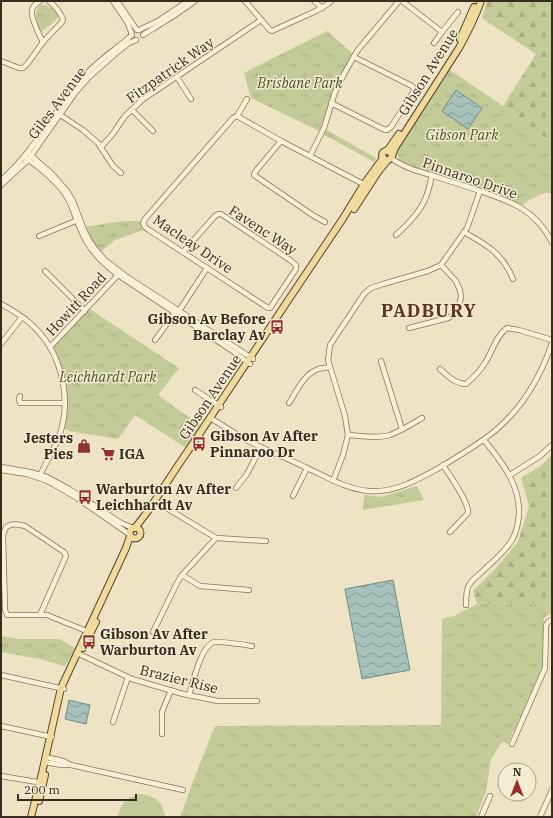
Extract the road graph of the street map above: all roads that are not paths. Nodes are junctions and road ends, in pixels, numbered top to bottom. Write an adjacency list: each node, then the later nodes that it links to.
1 (40, 1): 22 (street)
2 (50, 1): 22 (street)
3 (113, 1): 19 (street)
4 (117, 1): 17 (street)
5 (188, 1): 17 (street)
6 (195, 1): 20 (street)
7 (245, 1): 16 (street)
8 (314, 1): 14 (street)
9 (331, 1): 14 (street)
10 (399, 1): 24 (street)
11 (402, 1): 18 (street)
12 (477, 1): 37 (main road, Gibson Avenue)
13 (481, 1): 37 (main road, Gibson Avenue)
14 (322, 8): 16 (street)
15 (458, 12): 18 (street)
16 (261, 20): 26 (street, Fitzpatrick Way)
17 (138, 30): 19 (street); 20 (street)
18 (442, 32): 23 (street)
19 (132, 34): 21 (street); 31 (street, Giles Avenue)
20 (142, 35): 21 (street)
21 (136, 40): 31 (street, Giles Avenue)
22 (43, 42): 25 (street)
23 (434, 43)
24 (354, 57): 29 (street); 29 (street)
25 (1, 61)
26 (177, 77): 27 (street); 30 (street, Fitzpatrick Way)
27 (191, 98)
28 (247, 99): 32 (street, Macleay Drive)
29 (331, 103): 36 (street)
30 (132, 110): 33 (street); 35 (street, Fitzpatrick Way)
31 (58, 114): 35 (street); 38 (street, Giles Avenue)
32 (237, 116): 34 (street); 51 (street, Macleay Drive)
33 (153, 130)
34 (281, 141): 36 (street); 46 (street)
35 (101, 147): 39 (street)
36 (310, 156): 43 (street)
37 (388, 156): 40 (street, Pinnaroo Drive); 43 (main road, Gibson Avenue)
38 (28, 157): 41 (street, Giles Avenue); 42 (street, Giles Avenue); 45 (street)
39 (121, 173)
40 (432, 175): 44 (street, Pinnaroo Drive); 48 (street)
41 (1, 180)
42 (1, 185)
43 (366, 186): 68 (main road, Gibson Avenue)
44 (480, 191): 47 (street); 50 (street, Pinnaroo Drive)
45 (78, 220): 49 (street); 55 (street)
46 (326, 222)
47 (464, 232): 52 (street); 56 (street)
48 (396, 235)
49 (39, 236)
50 (552, 242)
51 (183, 252): 53 (street, Macleay Drive); 58 (street, Favenc Way)
52 (442, 265): 62 (street); 70 (street)
53 (207, 268): 58 (street, Macleay Drive); 60 (street)
54 (45, 271): 59 (street)
55 (119, 274): 59 (street, Howitt Road); 60 (street)
56 (513, 279)
57 (1, 304): 61 (street)
58 (270, 308)
59 (85, 310): 67 (street, Howitt Road)
60 (177, 312): 63 (street); 68 (street)
61 (22, 317): 66 (street); 67 (street)
62 (408, 328)
63 (155, 340)
64 (552, 340): 71 (street)
65 (552, 343): 81 (street)
66 (1, 344)
67 (50, 347): 74 (street)
68 (250, 361): 76 (main road, Gibson Avenue)
69 (381, 361): 79 (street)
70 (330, 367): 75 (street); 80 (street)
71 (440, 369)
72 (195, 390): 76 (street)
73 (20, 396): 74 (street)
74 (64, 403): 88 (street)
75 (289, 403)
76 (220, 406): 78 (main road, Gibson Avenue)
77 (422, 418): 79 (street)
78 (212, 419): 83 (street); 93 (main road, Gibson Avenue)
79 (402, 430): 80 (street)
80 (348, 435): 90 (street)
81 (484, 440): 84 (street); 89 (street)
82 (552, 445): 89 (street)
83 (261, 447): 86 (street); 91 (street)
84 (443, 465): 90 (street); 95 (street)
85 (1, 467): 88 (street)
86 (307, 468): 90 (street); 92 (street)
87 (1, 470): 88 (street)
88 (40, 476): 94 (street); 96 (street)
89 (510, 476): 101 (street)
90 (333, 481)
91 (236, 488)
92 (293, 496)
93 (156, 502): 94 (main road, Gibson Avenue); 97 (street)
94 (136, 529): 96 (main road); 96 (main road)
95 (450, 532)
96 (131, 536): 104 (main road)
97 (216, 538): 98 (street); 99 (street)
98 (266, 541)
99 (182, 575): 100 (street); 105 (street)
100 (249, 590)
101 (466, 605)
102 (40, 615): 102 (street); 104 (street)
103 (552, 620): 118 (street)
104 (89, 632): 107 (main road)
105 (153, 632)
106 (252, 646): 112 (street)
107 (79, 653): 109 (street, Brazier Rise); 110 (main road)
108 (1, 675): 110 (street)
109 (128, 677): 111 (street, Brazier Rise); 114 (street)
110 (63, 689): 117 (main road)
111 (171, 690): 112 (street, Brazier Rise); 116 (street)
112 (189, 695): 113 (street, Brazier Rise)
113 (258, 701)
114 (113, 722)
115 (1, 726): 117 (street)
116 (162, 734)
117 (51, 737): 119 (main road)
118 (512, 744)
119 (47, 760): 121 (main road); 122 (street)
120 (1, 776): 121 (street)
121 (41, 785): 125 (main road); 126 (main road)
122 (183, 790)
123 (552, 790): 128 (street)
124 (490, 796): 127 (street)
125 (31, 817)
126 (35, 817)
127 (481, 817)
128 (540, 817)

